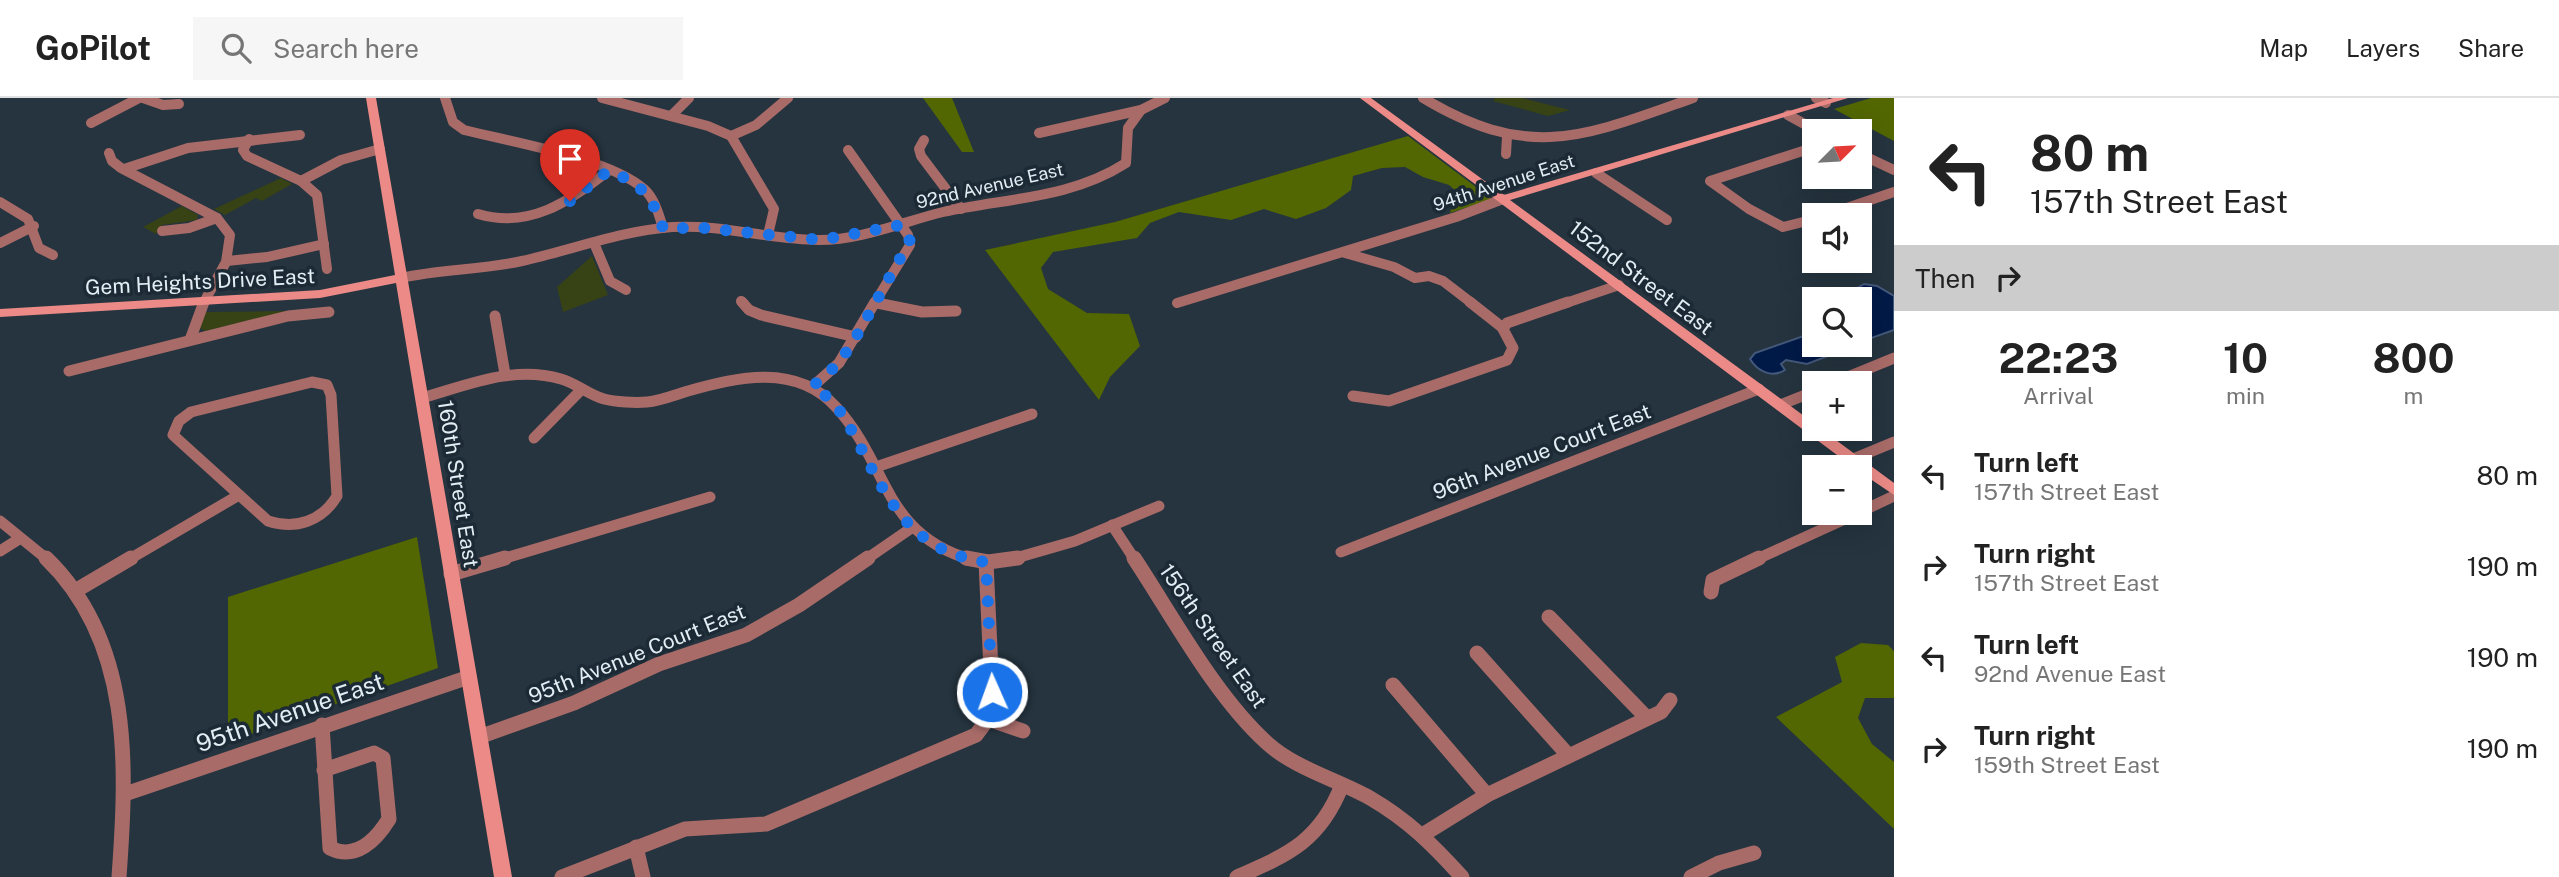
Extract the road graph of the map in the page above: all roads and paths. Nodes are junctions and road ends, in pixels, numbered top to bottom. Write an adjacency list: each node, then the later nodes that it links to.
1 (141, 98): 13 (street); 17 (street)
2 (372, 98): 25 (main road, 160th Street East)
3 (445, 98): 33 (street)
4 (602, 98): 16 (street)
5 (689, 98): 16 (street)
6 (788, 98): 21 (street)
7 (1165, 98): 14 (street)
8 (1423, 98): 22 (street)
9 (1693, 98): 22 (street)
10 (1843, 98): 12 (main road, 94th Avenue East)
11 (1369, 99): 37 (main road, 152nd Street East)
12 (1821, 101): 15 (main road, 94th Avenue East)
13 (179, 104)
14 (1140, 110): 19 (street); 40 (street, 92nd Avenue East)
15 (1788, 115): 18 (street); 34 (main road, 94th Avenue East)
16 (671, 116): 21 (street)
17 (91, 123)
18 (1802, 123)
19 (1039, 133)
20 (300, 135): 23 (street)
21 (731, 136): 49 (street)
22 (1507, 136): 29 (street)
23 (249, 139): 31 (street); 35 (street)
24 (924, 140): 40 (street)
25 (380, 149): 35 (street); 57 (main road, 160th Street East)
26 (848, 150): 45 (street)
27 (1802, 151): 44 (street)
28 (108, 153): 31 (street)
29 (1506, 154)
30 (1872, 160): 32 (street)
31 (124, 169): 42 (street)
32 (1894, 170)
33 (608, 171): 41 (street); 47 (street)
34 (1596, 173): 37 (main road, 94th Avenue East); 43 (street)
35 (301, 181): 52 (street)
36 (1894, 192): 39 (street)
37 (1503, 199): 53 (street, 94th Avenue East); 58 (main road, 152nd Street East)
38 (0, 202): 46 (street)
39 (1861, 203)
40 (961, 209): 45 (street, 92nd Avenue East)
41 (478, 214)
42 (217, 218): 48 (street); 55 (street)
43 (1667, 220)
44 (1802, 222)
45 (901, 225): 49 (street, 92nd Avenue East); 62 (street)
46 (34, 226): 50 (street); 54 (street)
47 (663, 228): 49 (street, 92nd Avenue East); 51 (street, 92nd Avenue East)
48 (162, 231)
49 (768, 235)
50 (0, 243)
51 (594, 243): 57 (street, 92nd Avenue East); 59 (street)
52 (324, 244): 55 (street); 56 (street)
53 (1345, 253): 63 (street, 94th Avenue East); 68 (street)
54 (53, 256)
55 (227, 261): 61 (street)
56 (327, 269)
57 (401, 278): 61 (main road, Gem Heights Drive East); 80 (main road, 160th Street East)
58 (1619, 285): 68 (street); 76 (main road, 152nd Street East)
59 (626, 290)
60 (741, 300): 69 (street)
61 (204, 301): 66 (main road, Gem Heights Drive East); 70 (street)
62 (877, 303): 64 (street); 69 (street)
63 (1177, 303)
64 (956, 311)
65 (329, 312): 70 (street)
66 (0, 313)
67 (495, 316): 74 (street)
68 (1503, 328): 78 (street)
69 (856, 337): 75 (street)
70 (190, 340): 72 (street)
71 (1894, 358): 73 (street)
72 (69, 370)
73 (1862, 371)
74 (505, 374): 77 (street); 80 (street)
75 (812, 387): 77 (street); 87 (street)
76 (1759, 389): 81 (main road, 152nd Street East); 101 (street, 96th Avenue Court East)
77 (581, 390): 83 (street)
78 (1353, 396)
79 (1802, 396): 81 (street)
80 (422, 398): 103 (main road, 160th Street East)
81 (1780, 405): 85 (main road, 152nd Street East)
82 (1032, 414): 87 (street)
83 (534, 438)
84 (1894, 442): 86 (street)
85 (1848, 455)
86 (1863, 455)
87 (873, 468): 98 (street)
88 (1872, 473): 89 (main road, 152nd Street East)
89 (1894, 489)
90 (239, 495): 90 (street); 104 (street)
91 (1894, 496): 94 (street)
92 (710, 497): 103 (street)
93 (1159, 506): 96 (street)
94 (1872, 506)
95 (0, 521): 99 (street)
96 (1112, 525): 102 (street); 118 (street, 156th Street East)
97 (1831, 525): 105 (street)
98 (910, 529): 102 (street); 115 (street, 95th Avenue Court East)
99 (19, 539): 100 (street); 104 (street)
100 (0, 551)
101 (1340, 552)
102 (986, 562): 112 (street)
103 (451, 574): 108 (main road, 160th Street East)
104 (75, 591): 119 (street)
105 (1711, 592)
106 (1549, 617): 111 (street)
107 (1477, 653): 116 (street)
108 (469, 677): 113 (street, 95th Avenue East); 115 (main road, 160th Street East)
109 (1394, 685): 120 (street)
110 (1670, 700): 111 (street)
111 (1647, 718): 116 (street)
112 (988, 719): 114 (street); 122 (street)
113 (322, 726): 117 (street); 119 (street, 95th Avenue East)
114 (1023, 731)
115 (479, 737): 125 (main road, 160th Street East)
116 (1568, 755): 120 (street)
117 (324, 771): 117 (street)
118 (1342, 785): 121 (street, 156th Street East); 128 (street)
119 (125, 794): 124 (street)
120 (1487, 795): 121 (street)
121 (1424, 834): 129 (street, 156th Street East)
122 (635, 847): 126 (street); 127 (street)
123 (1754, 853): 130 (street)
124 (119, 877)
125 (503, 877)
126 (562, 877)
127 (643, 877)
128 (1237, 877)
129 (1462, 877)
130 (1691, 877)

